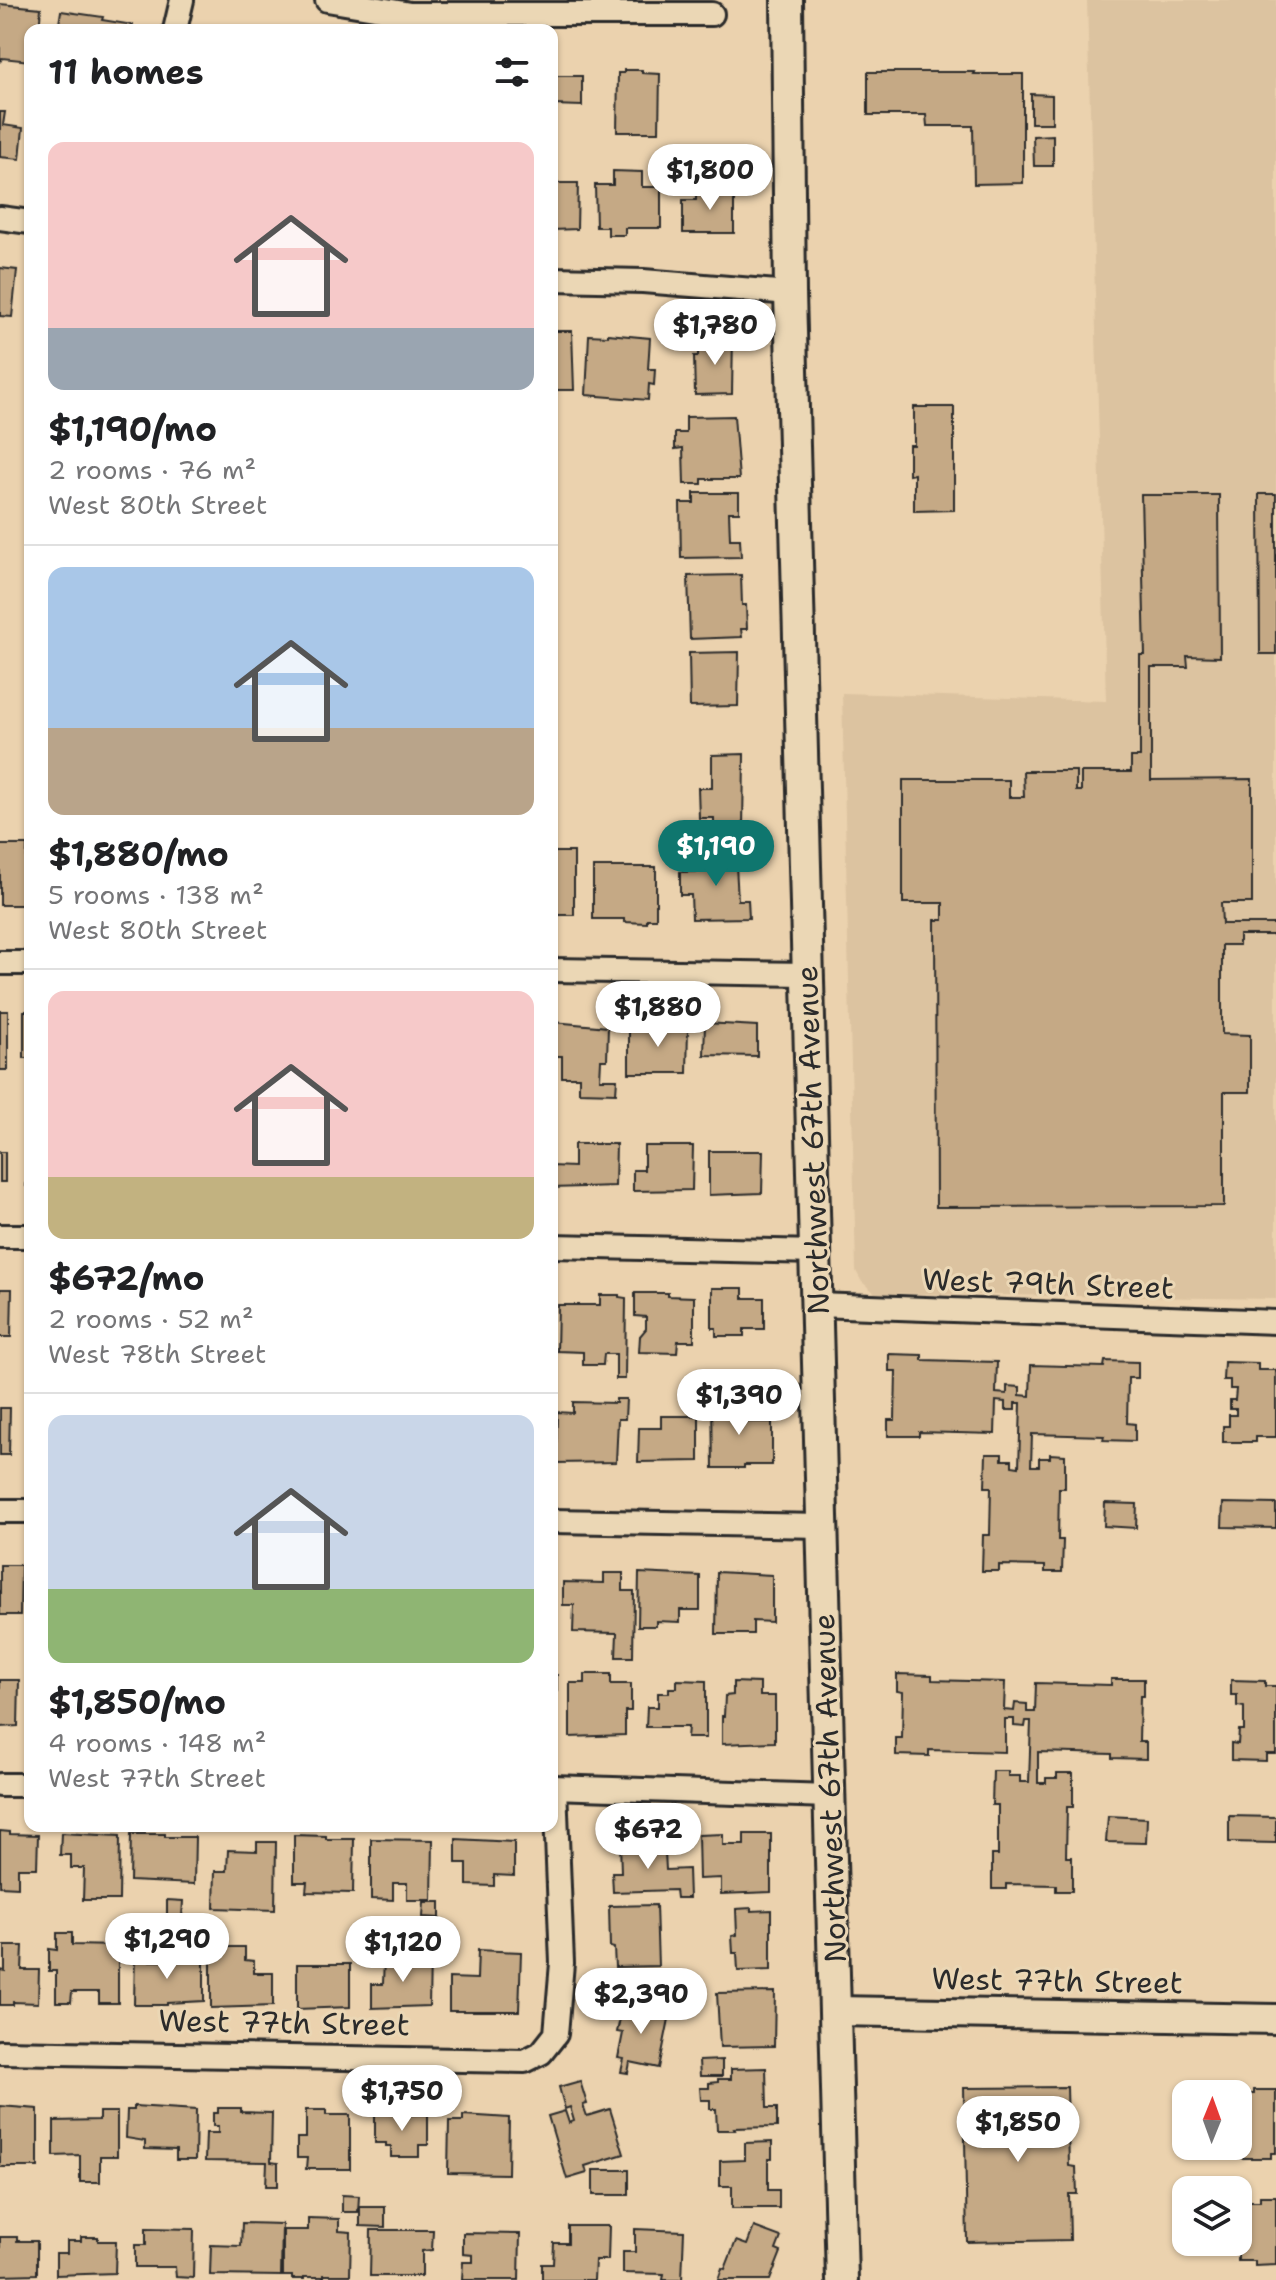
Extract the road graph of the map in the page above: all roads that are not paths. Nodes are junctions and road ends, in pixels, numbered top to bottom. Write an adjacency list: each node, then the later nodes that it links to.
1 (182, 0): 5 (street)
2 (327, 0): 4 (street)
3 (787, 0): 9 (main road, Northwest 67th Avenue)
4 (712, 14)
5 (176, 24)
6 (0, 218): 7 (street)
7 (24, 221)
8 (558, 279): 9 (street)
9 (790, 293): 13 (main road, Northwest 67th Avenue)
10 (0, 963): 11 (street)
11 (24, 963)
12 (558, 970): 13 (street)
13 (808, 974): 17 (main road, Northwest 67th Avenue)
14 (0, 1236): 15 (street)
15 (24, 1236)
16 (558, 1246): 17 (street)
17 (816, 1252): 18 (main road, Northwest 67th Avenue)
18 (817, 1305): 19 (street, West 79th Street); 23 (main road, Northwest 67th Avenue)
19 (1276, 1322)
20 (0, 1511): 21 (street)
21 (24, 1511)
22 (558, 1521): 23 (street)
23 (823, 1526): 27 (main road, Northwest 67th Avenue)
24 (0, 1785): 25 (street)
25 (24, 1785)
26 (558, 1787): 27 (street)
27 (830, 1796): 29 (main road, Northwest 67th Avenue)
28 (556, 1832): 31 (street, West 77th Street)
29 (836, 2011): 30 (street, West 77th Street); 32 (main road, Northwest 67th Avenue)
30 (1276, 2019)
31 (0, 2052)
32 (842, 2280)

